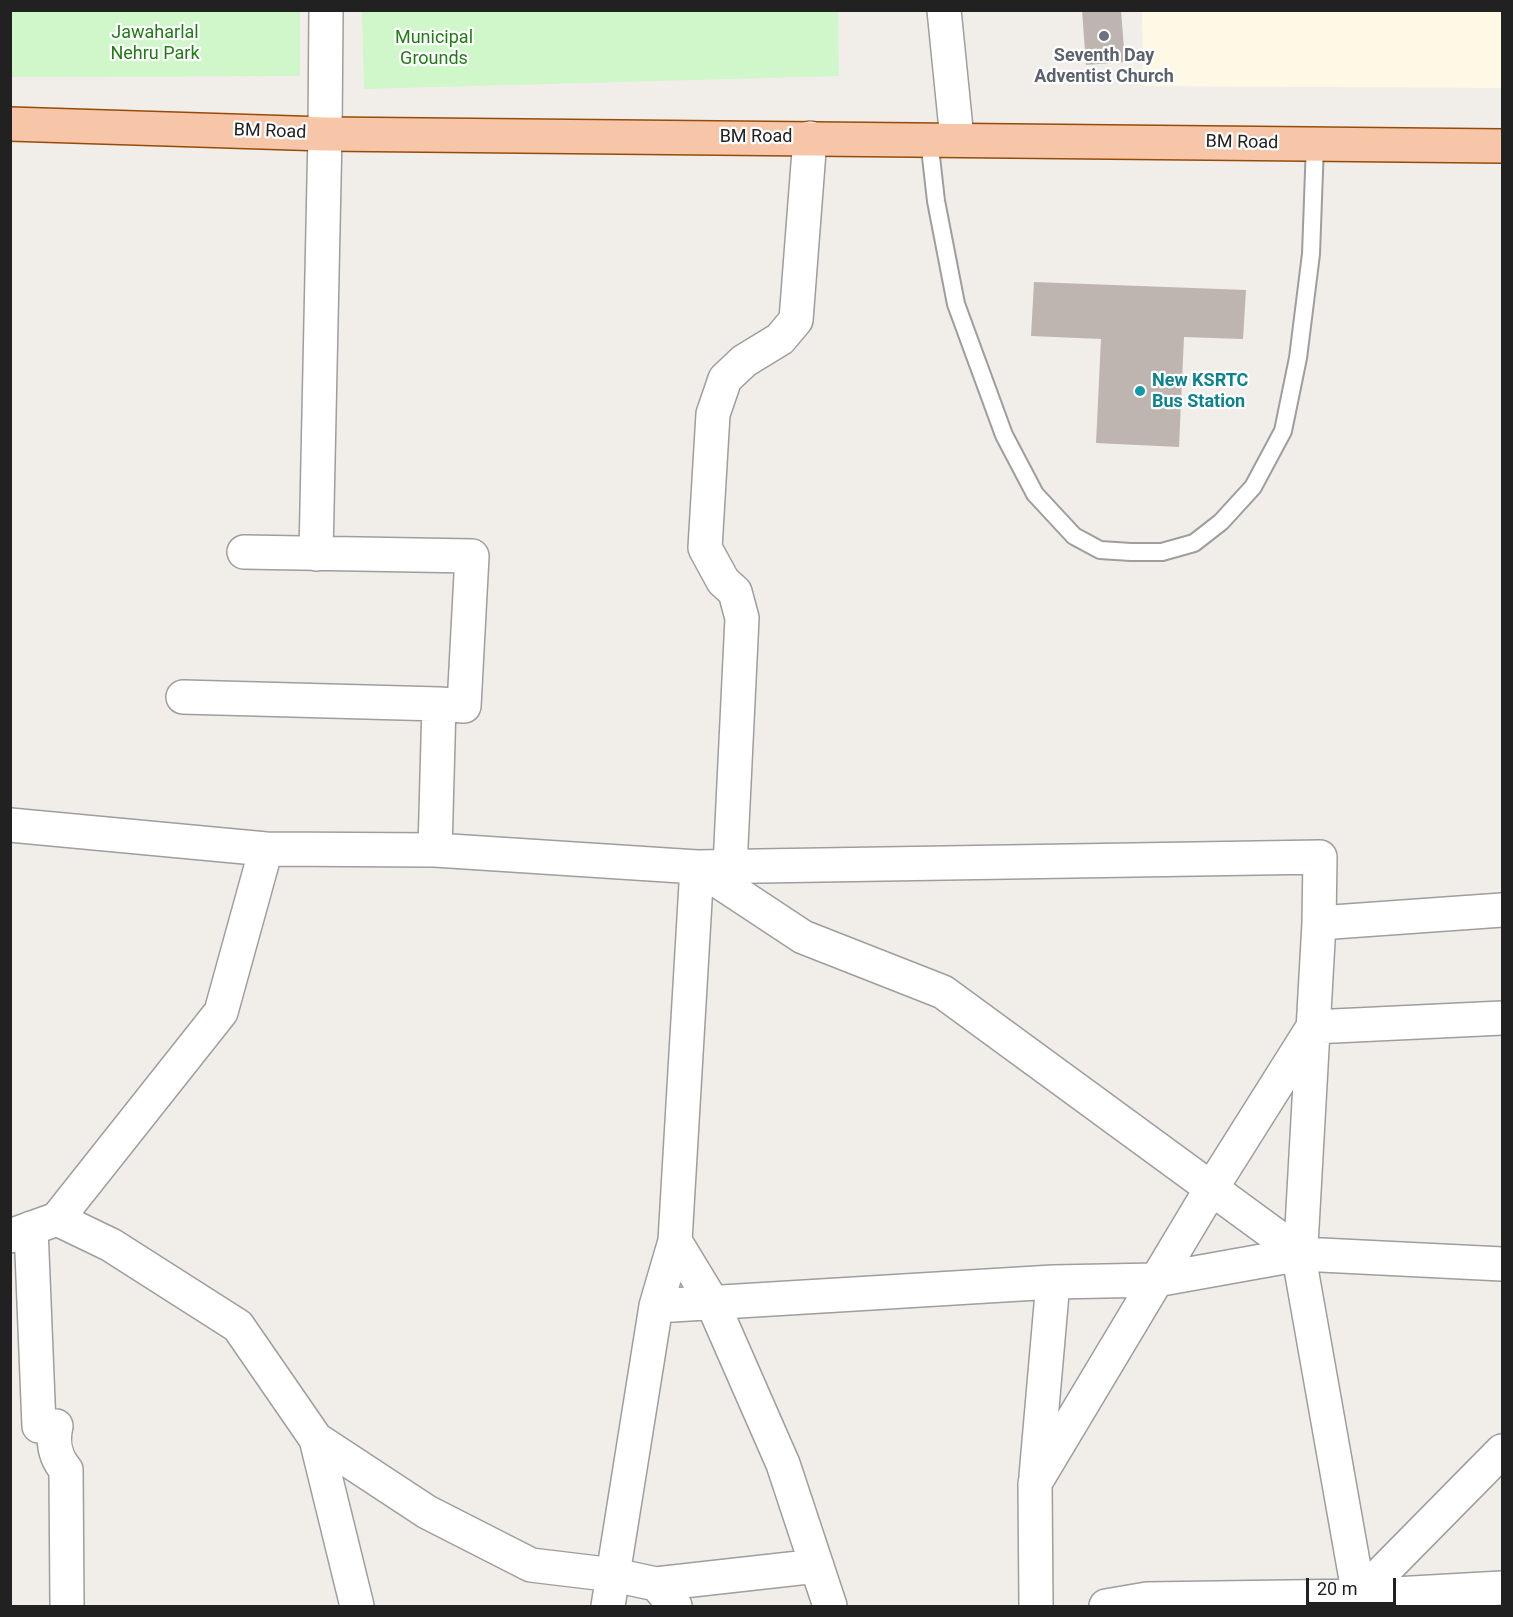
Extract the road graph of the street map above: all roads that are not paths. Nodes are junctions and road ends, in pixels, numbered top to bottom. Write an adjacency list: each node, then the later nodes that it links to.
1 (326, 10): 4 (street)
2 (944, 10): 6 (street)
3 (10, 124): 4 (main road, BM Road)
4 (325, 134): 5 (main road, BM Road); 10 (street)
5 (810, 138): 6 (main road, BM Road); 16 (street)
6 (943, 139): 7 (main road, BM Road); 7 (lane)
7 (1315, 144): 8 (main road, BM Road)
8 (1503, 146)
9 (244, 552): 10 (street)
10 (316, 554): 12 (street)
11 (183, 697): 12 (street)
12 (439, 704): 15 (street)
13 (10, 825): 14 (street)
14 (266, 849): 15 (street); 23 (street)
15 (435, 850): 17 (street)
16 (730, 866): 17 (street); 19 (street)
17 (697, 867): 22 (street); 24 (street)
18 (1503, 910): 19 (street)
19 (1319, 923): 21 (street)
20 (1503, 1017): 21 (street)
21 (1313, 1027): 22 (street); 25 (street)
22 (1211, 1189): 25 (street); 27 (street)
23 (33, 1228): 31 (street); 43 (street)
24 (675, 1241): 29 (street); 30 (street)
25 (1301, 1254): 26 (street); 27 (street); 38 (street)
26 (1503, 1264)
27 (1156, 1280): 28 (street); 33 (street)
28 (1053, 1282): 29 (street); 33 (street)
29 (712, 1302): 30 (street); 34 (street)
30 (657, 1306): 35 (street)
31 (316, 1439): 35 (street); 44 (street)
32 (1503, 1451): 38 (street)
33 (1035, 1483): 47 (street)
34 (817, 1566): 37 (street); 46 (street)
35 (614, 1575): 37 (street); 45 (street)
36 (1503, 1588): 39 (street)
37 (665, 1595)
38 (1359, 1596): 39 (street); 40 (street)
39 (1462, 1598)
40 (1306, 1602): 42 (street)
41 (1142, 1603): 42 (street); 48 (street)
42 (1248, 1603)
43 (67, 1606)
44 (357, 1606)
45 (608, 1606)
46 (830, 1606)
47 (1036, 1606)
48 (1106, 1606)

